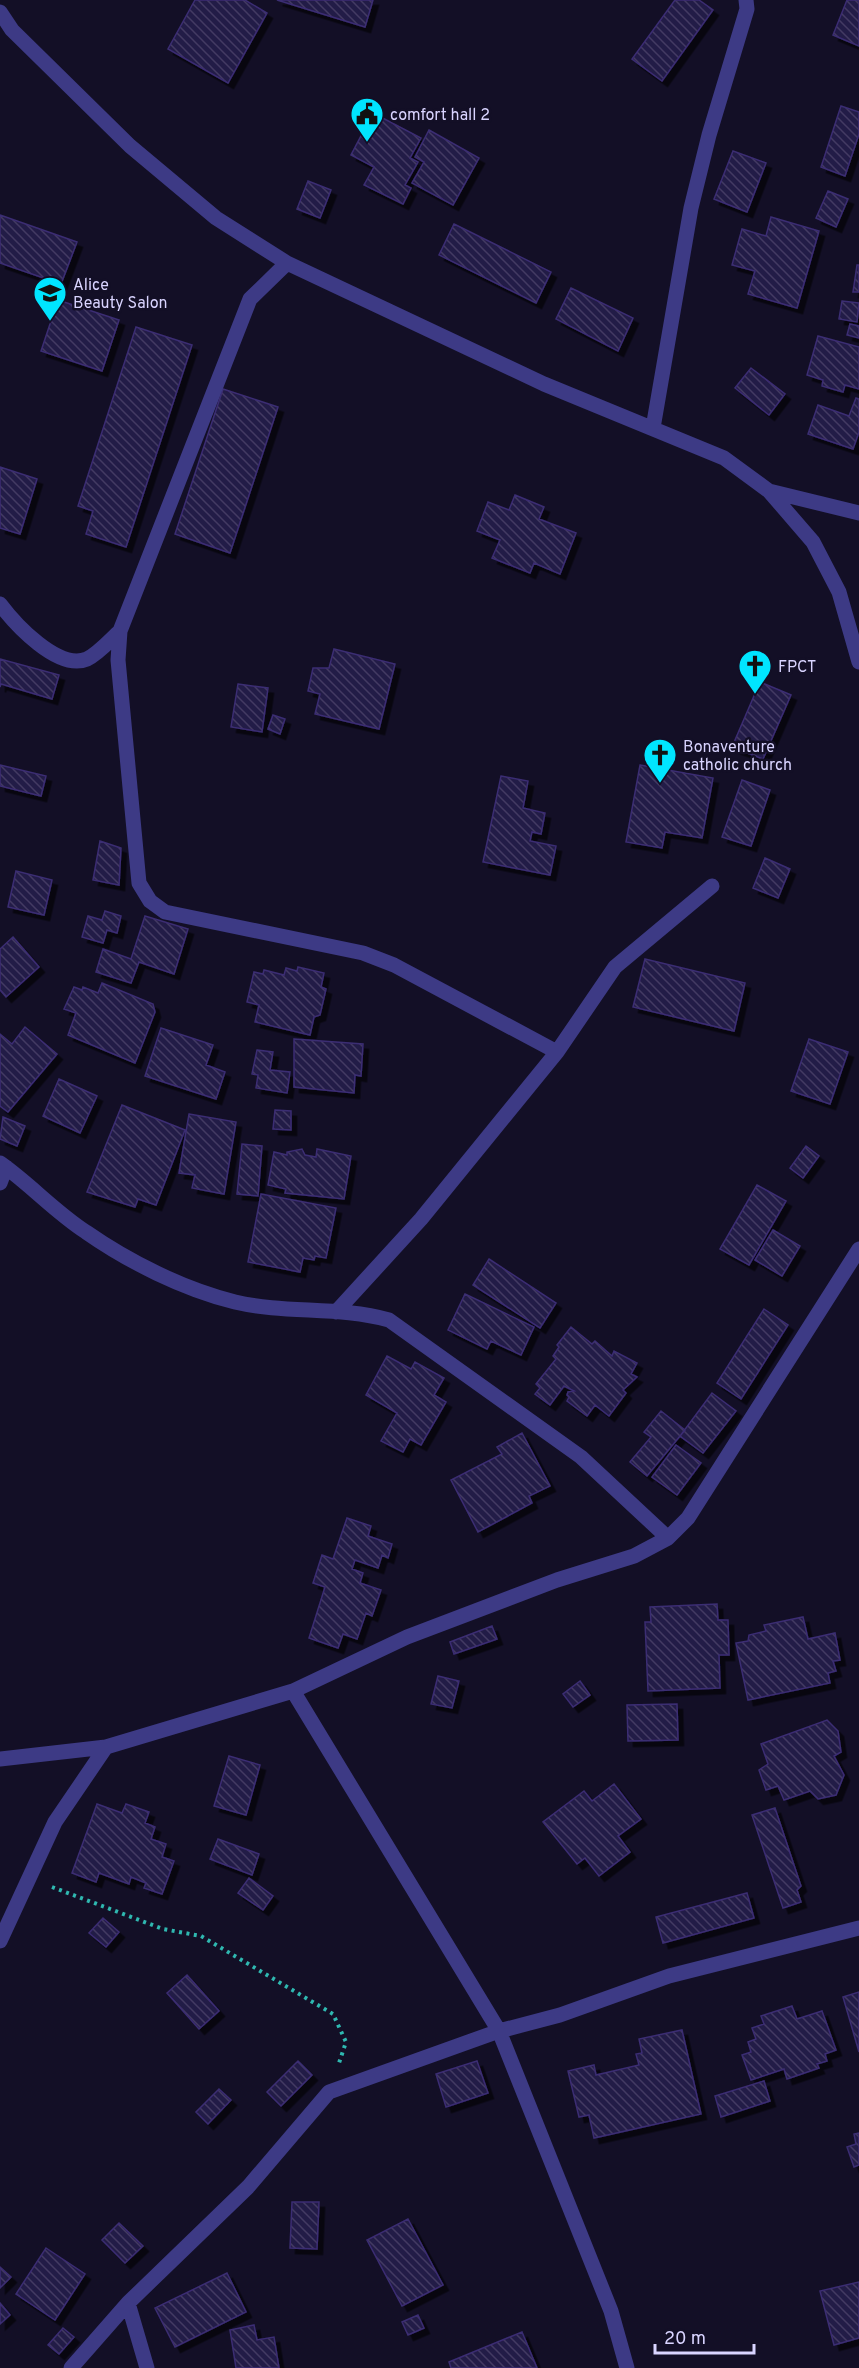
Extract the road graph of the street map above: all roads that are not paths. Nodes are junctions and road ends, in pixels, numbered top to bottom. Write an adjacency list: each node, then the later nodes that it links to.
1 (746, 0): 4 (street)
2 (0, 12): 3 (street)
3 (287, 263): 4 (street); 8 (street)
4 (653, 428): 5 (street)
5 (769, 491): 6 (street); 9 (street)
6 (859, 513)
7 (0, 604): 8 (street)
8 (120, 631): 11 (street)
9 (859, 662)
10 (712, 886): 11 (street)
11 (557, 1052): 15 (street)
12 (3, 1165): 13 (street); 15 (street)
13 (0, 1183)
14 (859, 1249): 16 (street)
15 (336, 1312): 16 (street)
16 (668, 1538): 17 (street)
17 (293, 1691): 18 (street); 22 (street)
18 (106, 1747): 19 (street); 21 (street)
19 (0, 1759)
20 (859, 1929): 22 (street)
21 (0, 1941)
22 (499, 2031): 23 (street); 26 (street)
23 (128, 2303): 24 (street); 25 (street)
24 (72, 2368)
25 (147, 2368)
26 (627, 2368)

